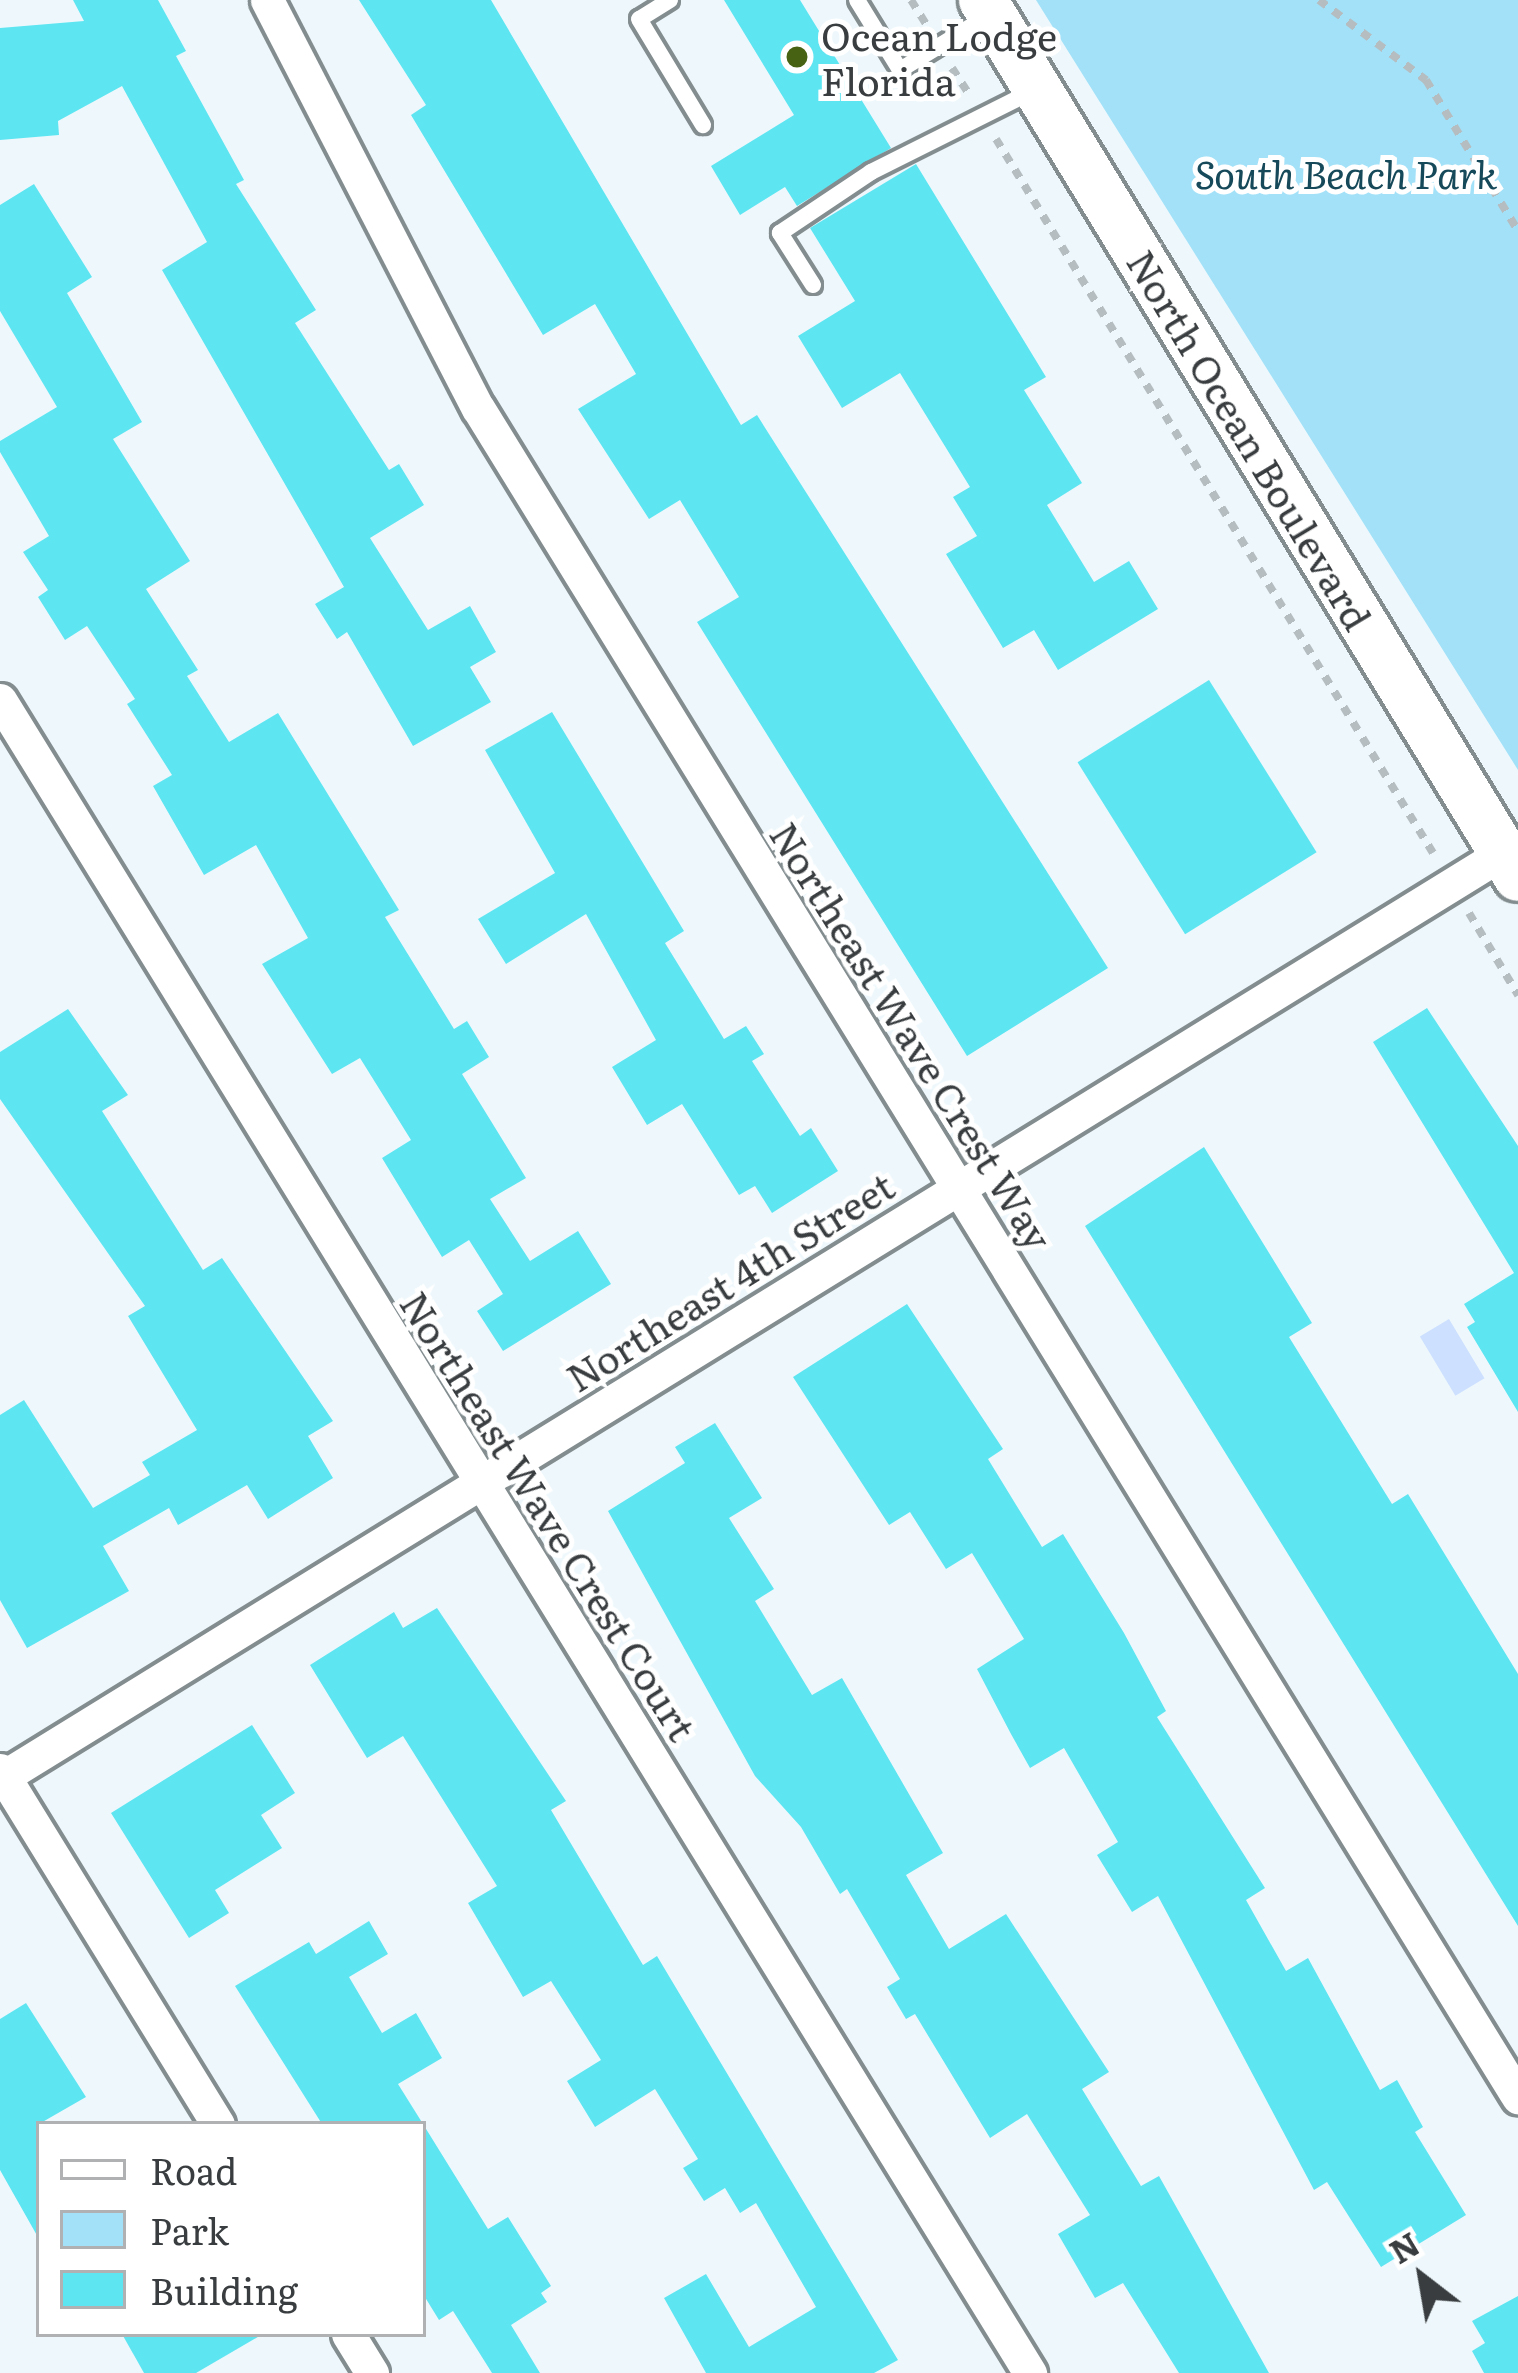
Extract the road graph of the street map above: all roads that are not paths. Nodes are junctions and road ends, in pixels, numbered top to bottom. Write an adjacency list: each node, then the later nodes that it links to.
1 (267, 0): 10 (street, Northeast Wave Crest Way)
2 (670, 0): 6 (lane)
3 (857, 0): 4 (lane)
4 (987, 7): 5 (main road, North Ocean Boulevard)
5 (1037, 88): 7 (lane); 9 (main road, North Ocean Boulevard)
6 (703, 125)
7 (813, 286)
8 (0, 700): 11 (street, Northeast Wave Crest Court)
9 (1513, 856): 10 (street, Northeast 4th Street)
10 (958, 1188): 11 (street, Northeast 4th Street); 13 (street, Northeast Wave Crest Way)
11 (481, 1482): 12 (street, Northeast 4th Street); 17 (street, Northeast Wave Crest Court)
12 (1, 1775): 14 (street)
13 (1518, 2097)
14 (216, 2121)
15 (350, 2337): 16 (street)
16 (372, 2373)
17 (1030, 2373)

